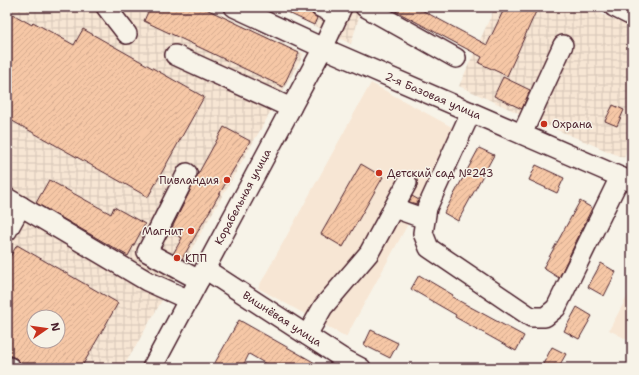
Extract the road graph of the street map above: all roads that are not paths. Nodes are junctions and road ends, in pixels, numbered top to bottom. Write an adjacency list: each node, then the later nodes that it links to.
1 (106, 7): 9 (street)
2 (234, 7): 11 (street, 2-я Базовая улица)
3 (320, 7): 6 (street)
4 (365, 7): 7 (street)
5 (614, 7): 8 (street)
6 (340, 11): 11 (street, Корабельная улица)
7 (388, 12): 13 (street)
8 (632, 16)
9 (127, 34)
10 (563, 45): 16 (street)
11 (323, 48): 14 (street, Корабельная улица); 15 (street, 2-я Базовая улица)
12 (175, 56): 14 (street)
13 (456, 58)
14 (291, 108): 24 (street, Корабельная улица)
15 (471, 112): 16 (street, 2-я Базовая улица); 22 (street)
16 (522, 134): 18 (street, 2-я Базовая улица)
17 (187, 173): 24 (street, Вишнёвая улица)
18 (626, 180): 22 (street)
19 (407, 183): 21 (street)
20 (14, 202): 23 (street); 25 (street)
21 (394, 208): 22 (street); 26 (street)
22 (425, 219)
23 (7, 231)
24 (202, 274): 25 (street, Корабельная улица); 26 (street, Вишнёвая улица)
25 (189, 300): 30 (street, Корабельная улица)
26 (307, 335): 27 (street, Вишнёвая улица)
27 (339, 363): 31 (street, Вишнёвая улица)
28 (7, 366): 29 (street)
29 (11, 368)
30 (152, 368)
31 (361, 368)

